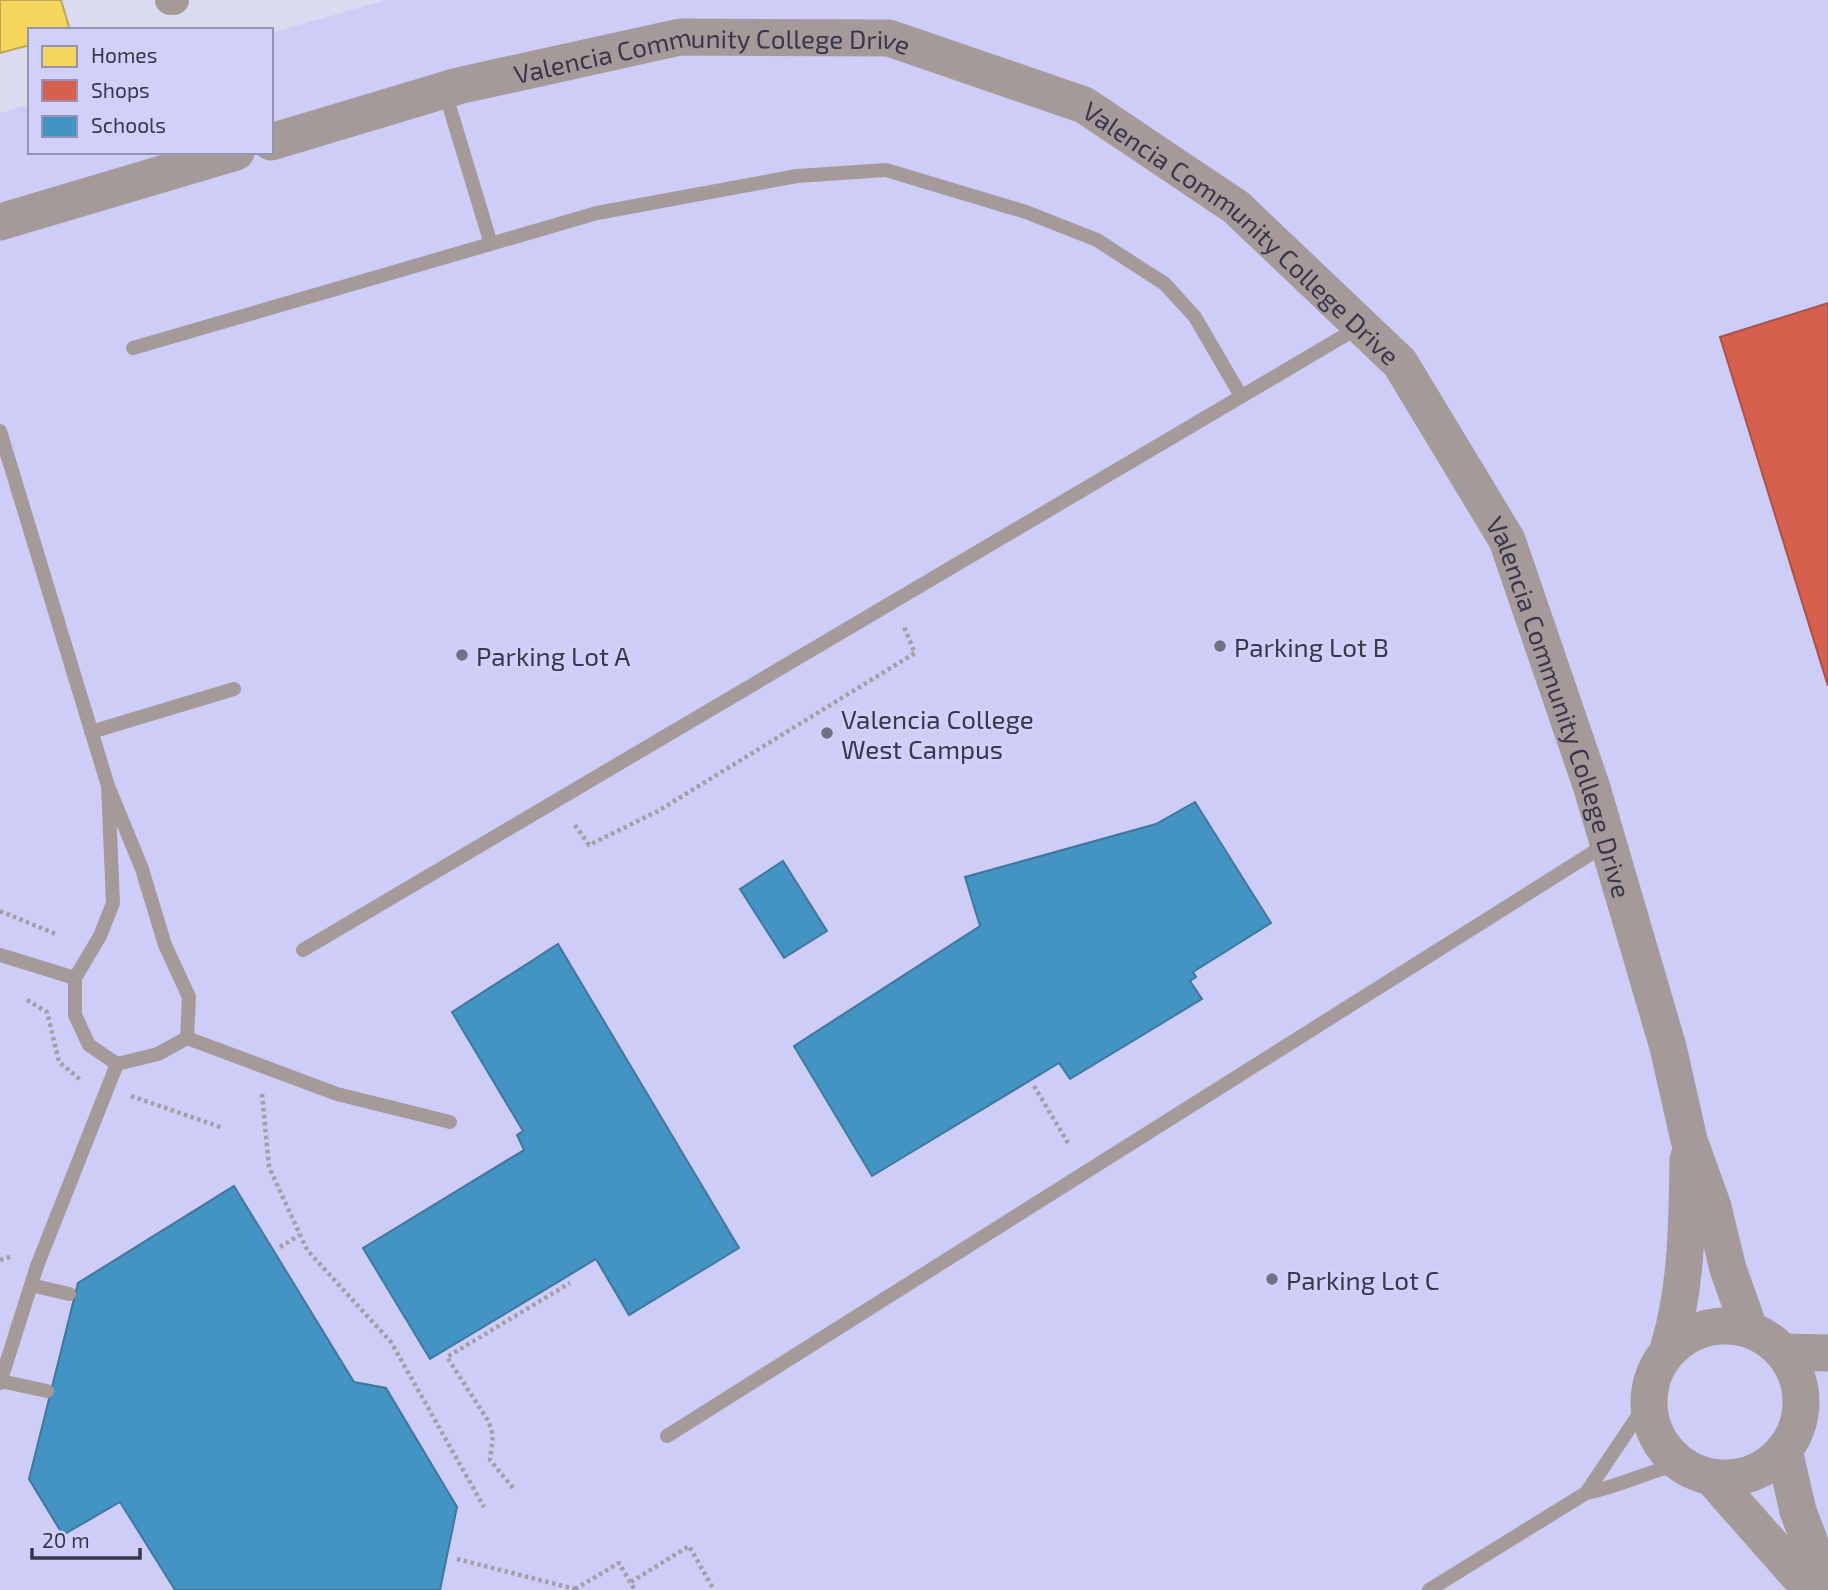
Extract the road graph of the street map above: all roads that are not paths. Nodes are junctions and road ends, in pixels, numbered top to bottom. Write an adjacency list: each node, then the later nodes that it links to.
1 (445, 90): 2 (street, Valencia Community College Drive); 5 (lane); 6 (street, Valencia Community College Drive)
2 (273, 141)
3 (229, 154): 4 (street)
4 (0, 222)
5 (491, 244): 7 (lane); 8 (lane)
6 (1360, 326): 8 (lane); 13 (street, Valencia Community College Drive)
7 (133, 348)
8 (1241, 396): 14 (lane)
9 (0, 431): 11 (lane)
10 (234, 689): 11 (lane)
11 (91, 732): 12 (lane)
12 (108, 786): 16 (lane); 17 (lane)
13 (1609, 842): 20 (street, Valencia Community College Drive); 31 (lane)
14 (303, 950)
15 (0, 955): 16 (lane)
16 (75, 978): 18 (lane)
17 (187, 1038): 18 (lane); 19 (lane)
18 (117, 1064): 21 (lane)
19 (450, 1122)
20 (1689, 1140): 23 (street, Valencia Community College Drive); 24 (street, Valencia Community College Drive)
21 (31, 1285): 22 (lane); 27 (lane)
22 (69, 1294)
23 (1749, 1328): 24 (street); 25 (street)
24 (1670, 1346): 29 (street)
25 (1786, 1352): 26 (street); 30 (street)
26 (1828, 1353)
27 (0, 1382): 28 (lane)
28 (47, 1391)
29 (1648, 1401): 33 (street); 35 (lane)
30 (1815, 1402): 32 (street)
31 (667, 1437)
32 (1784, 1450): 34 (street); 38 (street)
33 (1679, 1464): 34 (street); 35 (lane)
34 (1714, 1480): 37 (street)
35 (1586, 1493): 36 (lane)
36 (1429, 1590)
37 (1811, 1590)
38 (1828, 1590)

